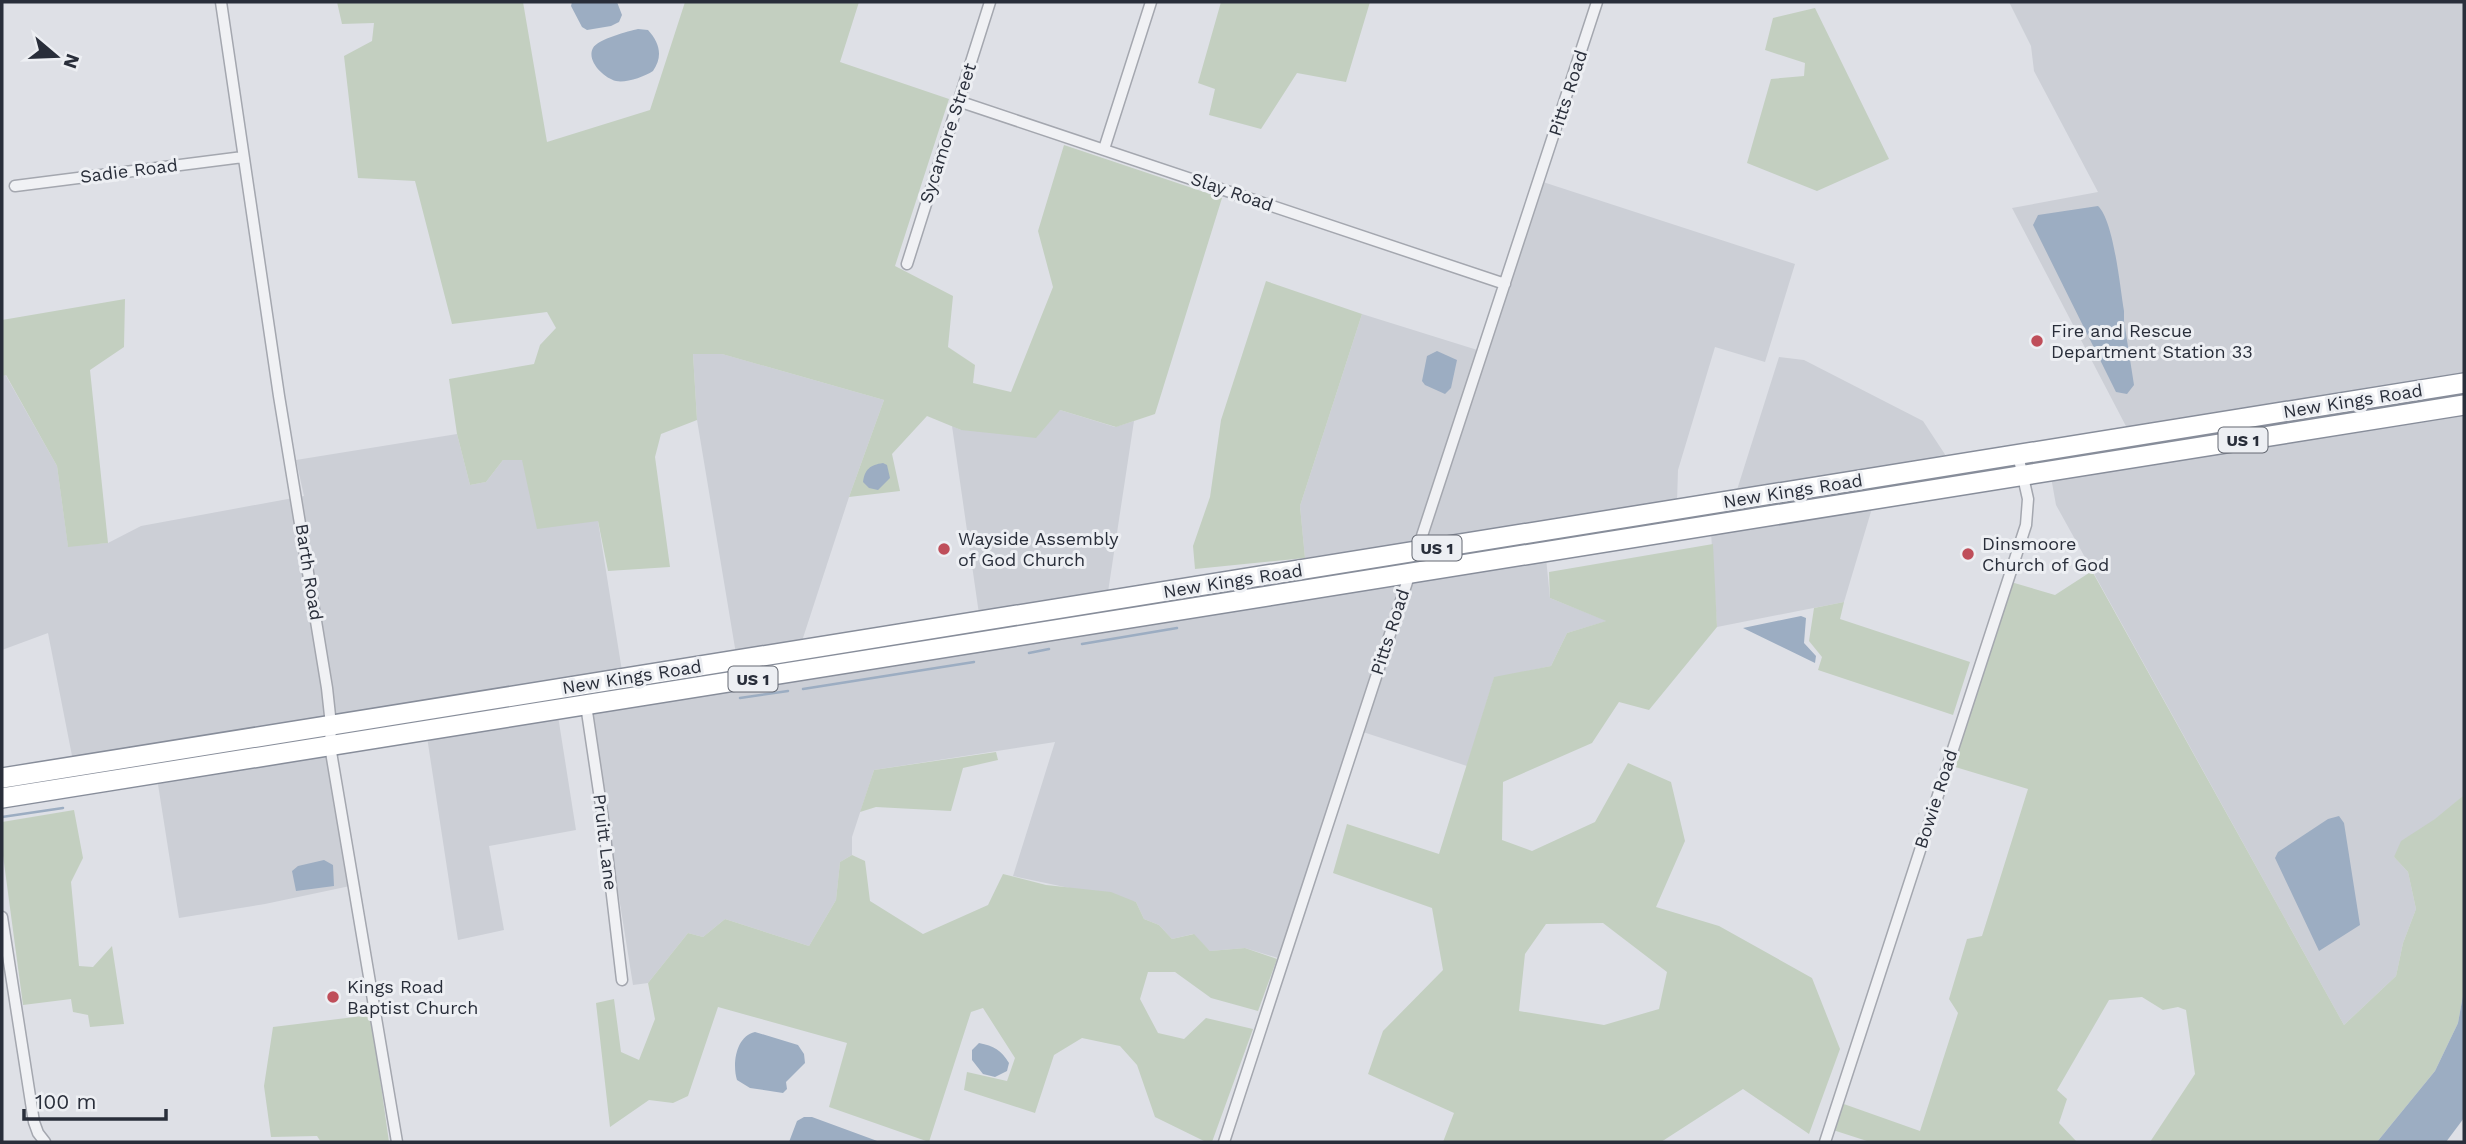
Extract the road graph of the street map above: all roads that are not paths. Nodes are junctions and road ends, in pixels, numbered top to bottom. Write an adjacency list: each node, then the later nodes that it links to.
1 (221, 2): 7 (street, Barth Road)
2 (990, 2): 5 (street, Sycamore Street)
3 (1151, 2): 6 (street)
4 (1597, 2): 10 (street, Pitts Road)
5 (958, 101): 6 (street, Slay Road); 9 (street, Sycamore Street)
6 (1104, 149): 10 (street, Slay Road)
7 (243, 157): 8 (street, Sadie Road); 26 (street, Barth Road)
8 (15, 186)
9 (907, 264)
10 (1505, 284): 19 (street, Pitts Road)
11 (2464, 383): 13 (highway, New Kings Road / US 1)
12 (2464, 405): 15 (highway, New Kings Road / US 1)
13 (2097, 442): 14 (highway, New Kings Road / US 1); 15 (street)
14 (2018, 455): 16 (street, Bowie Road); 17 (highway, New Kings Road / US 1)
15 (2104, 462): 16 (highway, New Kings Road / US 1)
16 (2022, 475): 18 (highway, New Kings Road / US 1); 35 (street, Bowie Road)
17 (1720, 503): 18 (street); 19 (highway, New Kings Road / US 1)
18 (1724, 523): 20 (highway, New Kings Road / US 1)
19 (1417, 551): 20 (street, Pitts Road); 21 (highway, New Kings Road / US 1)
20 (1409, 574): 22 (highway, New Kings Road / US 1); 34 (street, Pitts Road)
21 (1051, 610): 22 (street); 23 (highway, New Kings Road / US 1)
22 (1055, 631): 24 (highway, New Kings Road / US 1)
23 (691, 667): 24 (street); 26 (highway, New Kings Road / US 1)
24 (695, 688): 25 (highway, New Kings Road / US 1)
25 (586, 705): 27 (highway, New Kings Road / US 1); 31 (street, Pruitt Lane)
26 (331, 725): 27 (street, Barth Road); 28 (highway, New Kings Road / US 1)
27 (330, 746): 29 (highway, New Kings Road / US 1); 33 (street, Barth Road)
28 (2, 778)
29 (2, 798)
30 (2, 917): 32 (street)
31 (622, 980)
32 (45, 1142)
33 (397, 1142)
34 (1224, 1142)
35 (1825, 1142)

